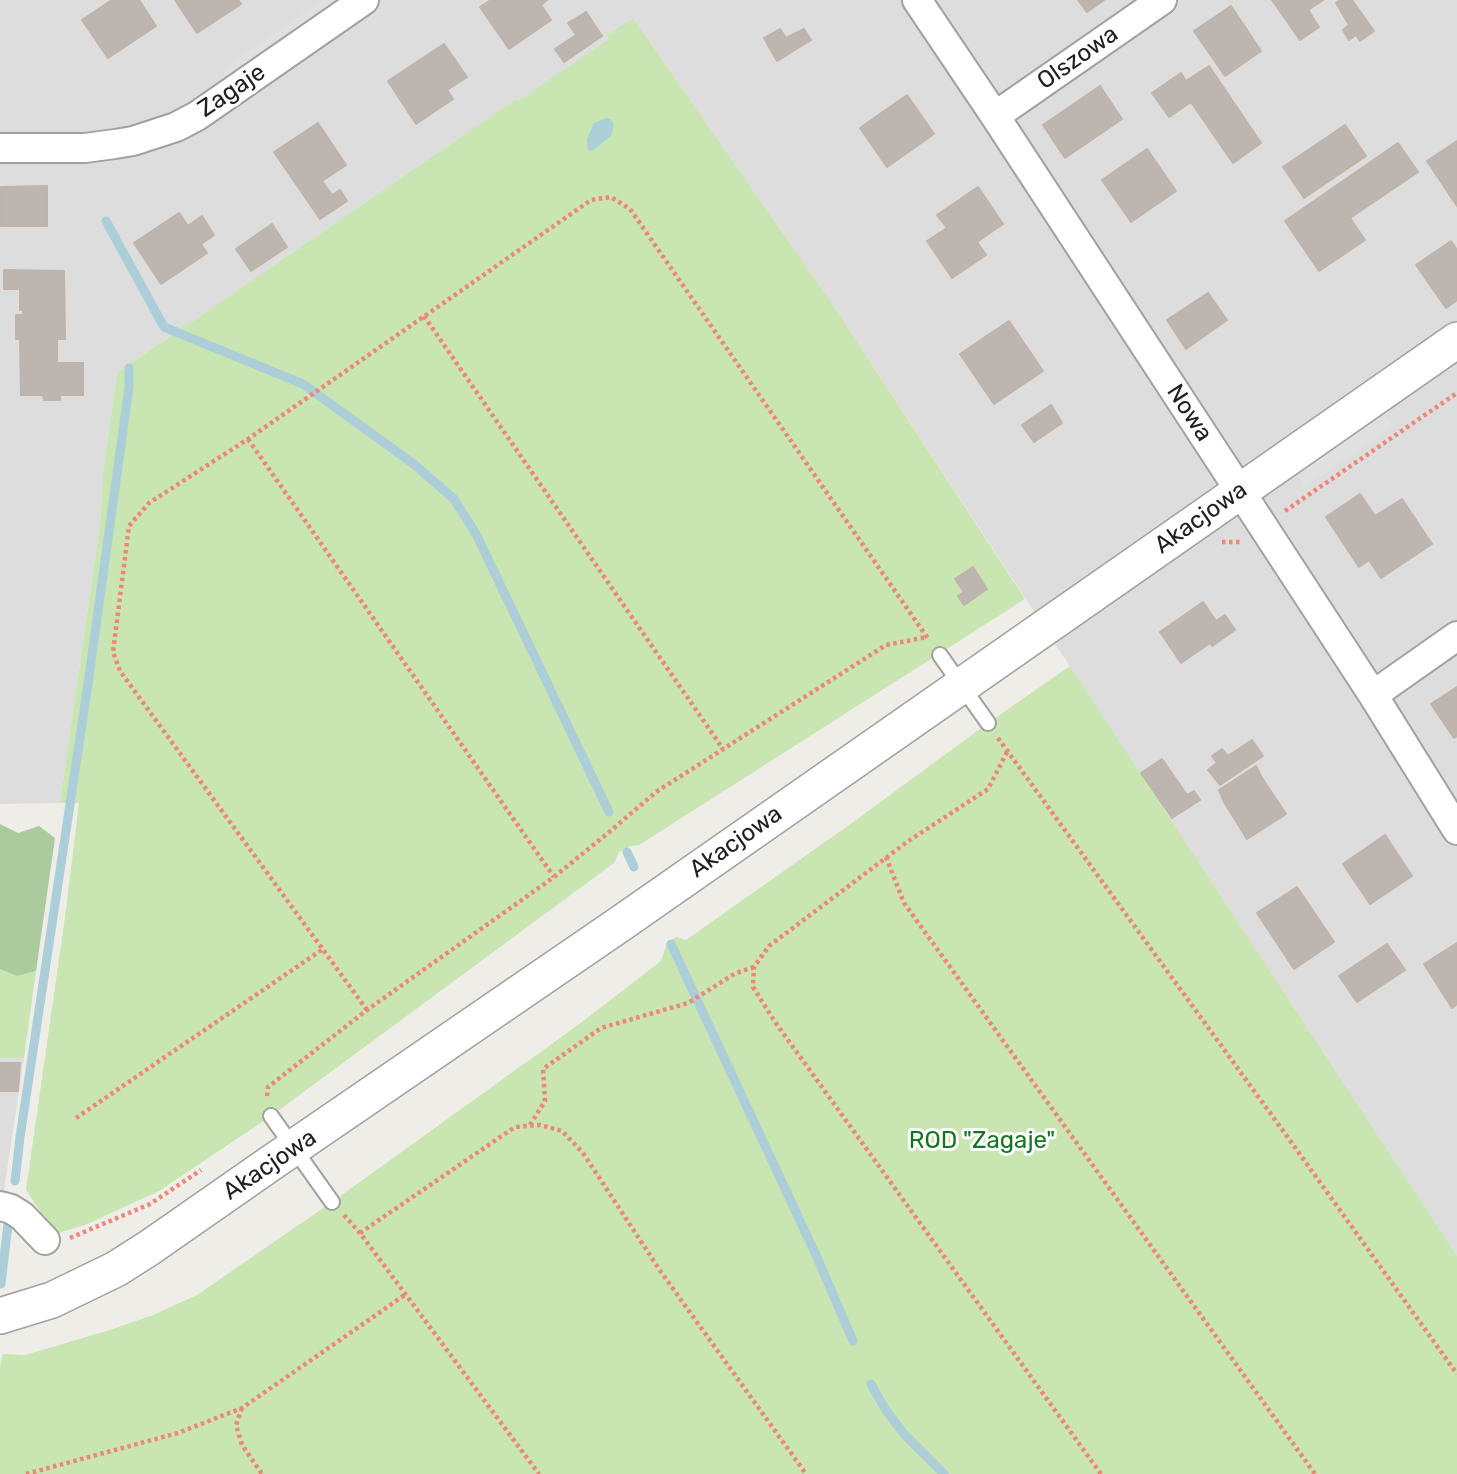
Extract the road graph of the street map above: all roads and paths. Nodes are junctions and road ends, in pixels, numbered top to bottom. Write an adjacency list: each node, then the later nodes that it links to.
1 (364, 0): 5 (street, Zagaje)
2 (917, 0): 4 (street, Nowa)
3 (1162, 0): 4 (street, Olszowa)
4 (995, 116): 10 (street, Nowa)
5 (0, 148)
6 (424, 316): 9 (path); 13 (path); 18 (path)
7 (1457, 340): 10 (street, Akacjowa)
8 (1457, 393): 11 (path)
9 (248, 439): 22 (path); 23 (path)
10 (1240, 491): 15 (street, Akacjowa); 16 (street, Nowa)
11 (1274, 518)
12 (1457, 636): 16 (street)
13 (927, 637): 14 (path); 18 (path)
14 (940, 654): 15 (lane)
15 (961, 685): 17 (lane); 29 (street, Akacjowa)
16 (1373, 695): 20 (street, Nowa)
17 (988, 723): 19 (path)
18 (723, 749): 22 (path)
19 (1007, 752): 21 (path); 37 (path)
20 (1457, 830)
21 (886, 857): 24 (path); 44 (path)
22 (554, 877): 25 (path)
23 (323, 949): 25 (path); 27 (path)
24 (754, 967): 28 (path); 43 (path)
25 (367, 1010): 26 (path)
26 (271, 1116): 29 (lane)
27 (76, 1118)
28 (530, 1126): 33 (path); 42 (path)
29 (294, 1149): 31 (lane); 36 (street, Akacjowa)
30 (201, 1170): 34 (path)
31 (332, 1202): 33 (path)
32 (0, 1206): 34 (street)
33 (360, 1233): 35 (path)
34 (45, 1240)
35 (406, 1294): 38 (path); 41 (path)
36 (0, 1316)
37 (1457, 1374)
38 (242, 1408): 39 (path); 40 (path)
39 (26, 1474)
40 (262, 1474)
41 (539, 1474)
42 (806, 1474)
43 (1101, 1474)
44 (1315, 1474)

